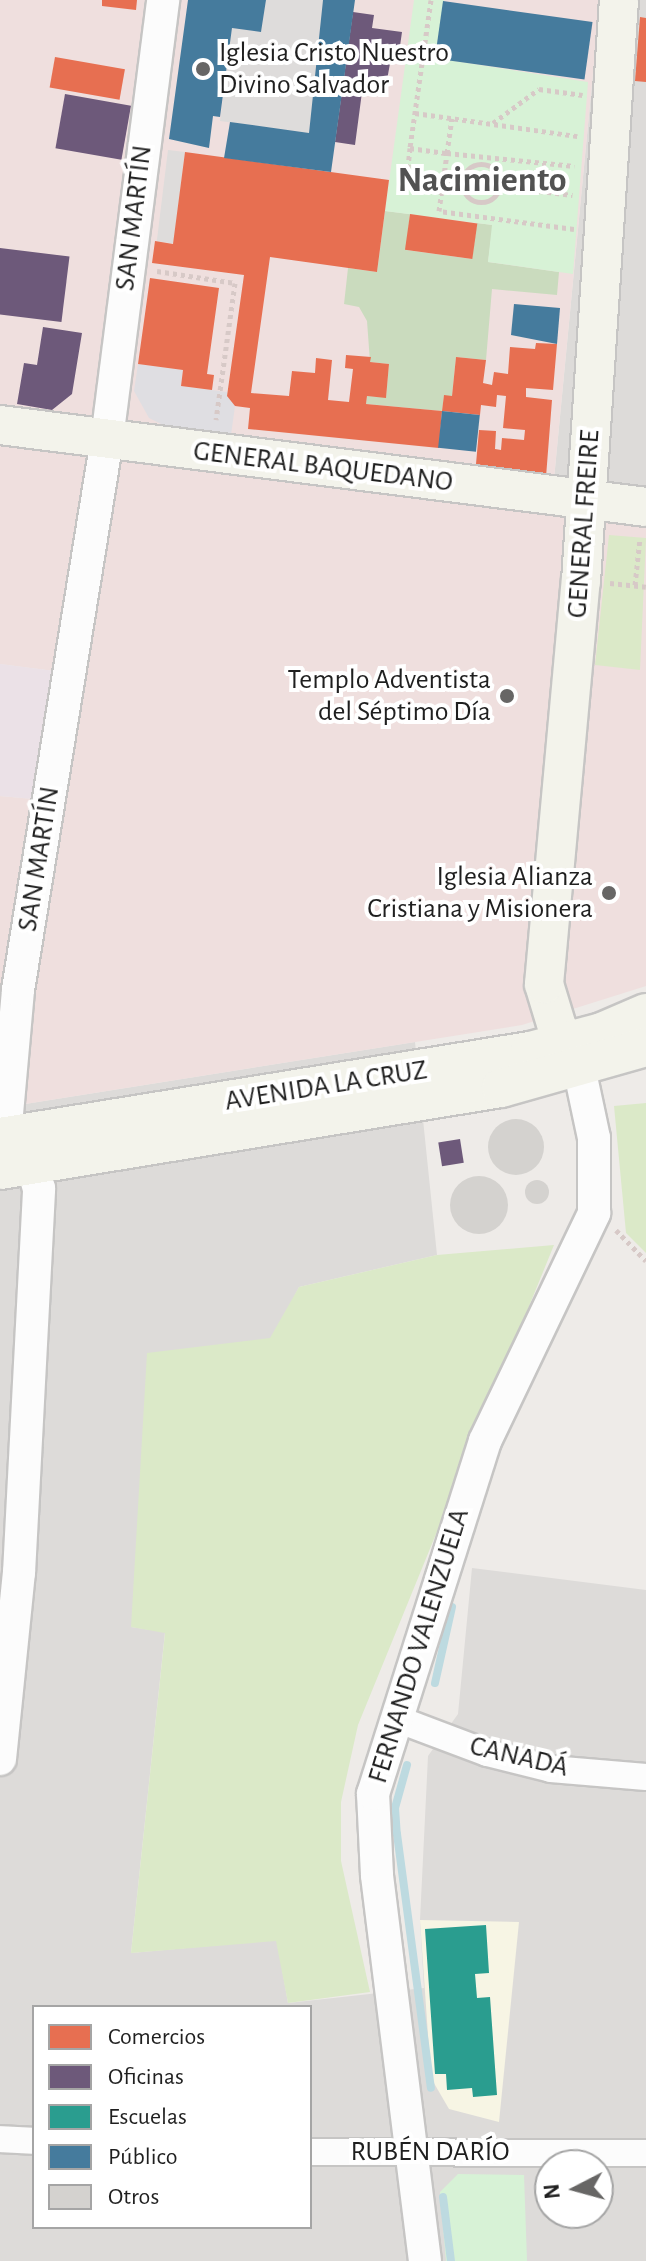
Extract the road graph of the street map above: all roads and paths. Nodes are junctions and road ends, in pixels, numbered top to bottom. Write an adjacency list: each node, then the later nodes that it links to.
1 (163, 0): 20 (street, SAN MARTÍN)
2 (431, 0): 5 (path)
3 (619, 0): 4 (main road, GENERAL FREIRE)
4 (612, 99): 7 (path); 19 (main road, GENERAL FREIRE)
5 (415, 113): 6 (path); 9 (path)
6 (452, 118): 7 (path); 10 (path)
7 (493, 123): 8 (path)
8 (576, 146)
9 (410, 148): 10 (path); 13 (path)
10 (447, 153): 12 (path); 13 (path)
11 (575, 158): 12 (path)
12 (485, 161): 14 (path); 15 (path)
13 (443, 180): 14 (path); 18 (path)
14 (462, 182): 17 (path)
15 (500, 186): 16 (path); 17 (path)
16 (572, 195)
17 (480, 202): 18 (path)
18 (479, 216): 19 (path)
19 (602, 232): 24 (main road, GENERAL FREIRE)
20 (128, 267): 22 (street, SAN MARTÍN); 23 (path)
21 (0, 425): 22 (main road, GENERAL BAQUEDANO)
22 (107, 439): 23 (main road, GENERAL BAQUEDANO); 30 (street, SAN MARTÍN)
23 (211, 454): 24 (main road, GENERAL BAQUEDANO)
24 (587, 498): 25 (main road, GENERAL BAQUEDANO); 29 (main road, GENERAL FREIRE)
25 (645, 507): 26 (path)
26 (635, 585)
27 (646, 1013): 29 (main road, AVENIDA LA CRUZ)
28 (646, 1047): 29 (main road, AVENIDA LA CRUZ)
29 (575, 1057): 30 (main road, AVENIDA LA CRUZ); 31 (street, FERNANDO VALENZUELA)
30 (9, 1152): 34 (street, SAN MARTÍN)
31 (594, 1213): 32 (path); 33 (street, FERNANDO VALENZUELA)
32 (646, 1261)
33 (397, 1719): 35 (street, CANADÁ); 40 (street, FERNANDO VALENZUELA)
34 (0, 1759)
35 (646, 1777)
36 (0, 2139): 37 (street)
37 (32, 2141)
38 (312, 2152): 40 (street, RUBÉN DARÍO)
39 (646, 2153): 40 (street, RUBÉN DARÍO)
40 (414, 2155): 41 (street, FERNANDO VALENZUELA)
41 (425, 2261)

